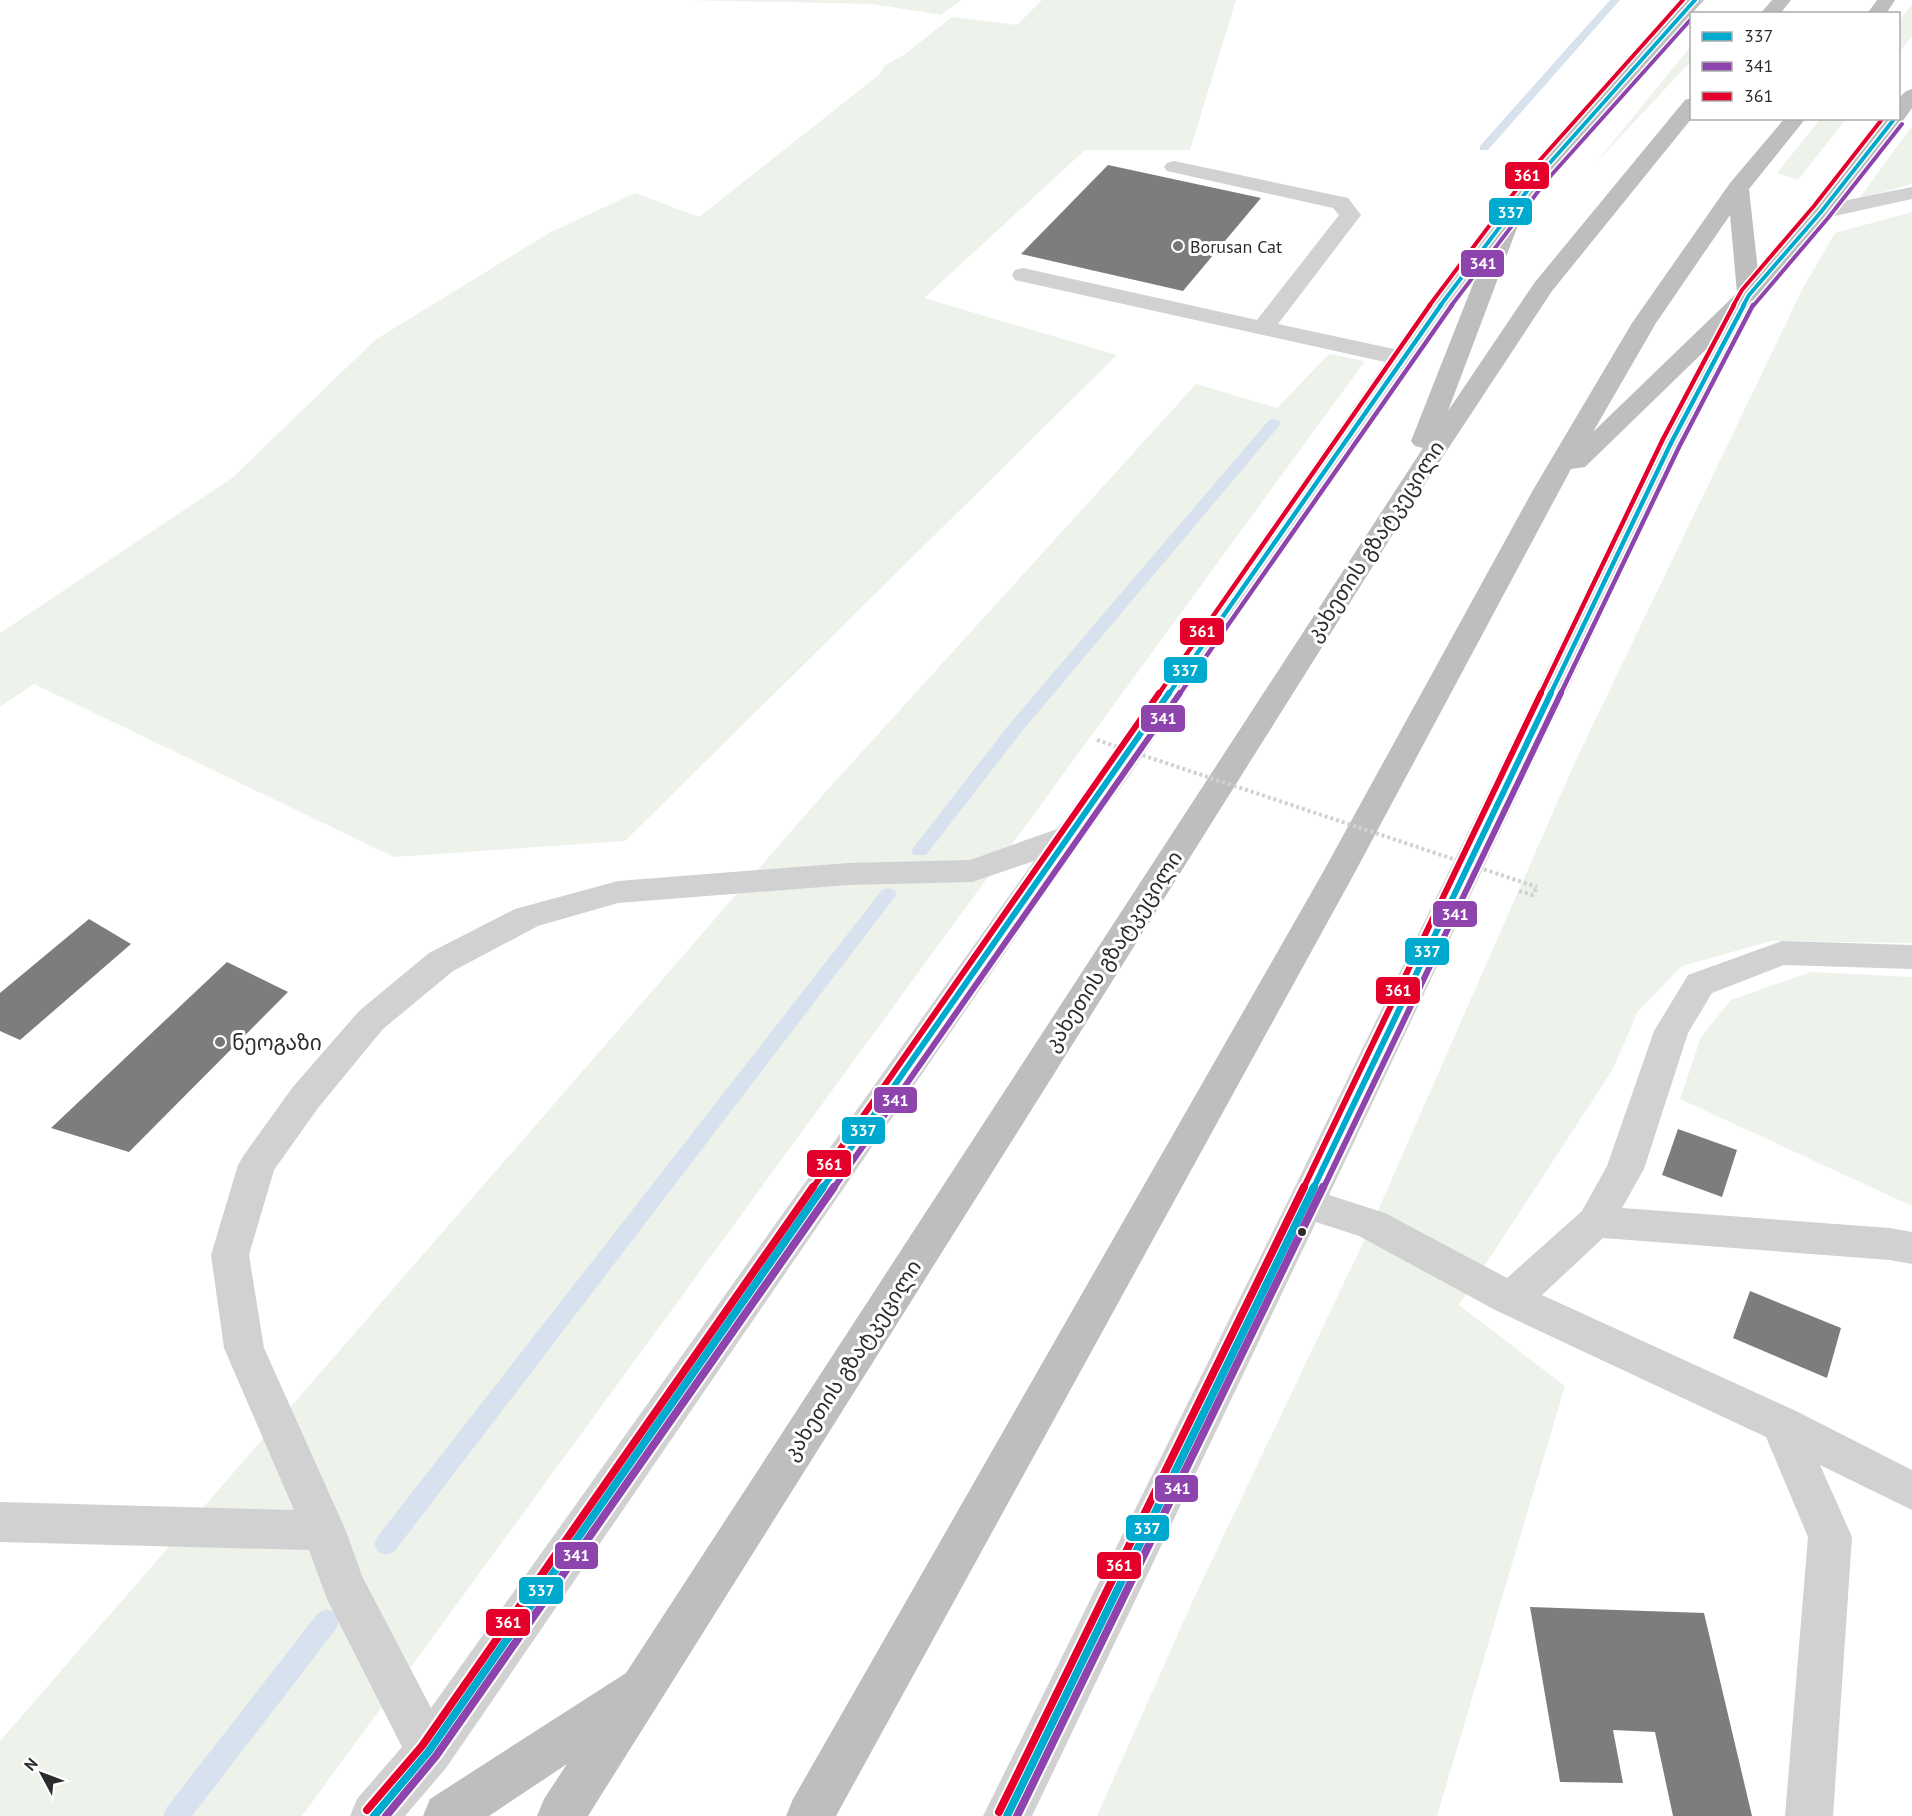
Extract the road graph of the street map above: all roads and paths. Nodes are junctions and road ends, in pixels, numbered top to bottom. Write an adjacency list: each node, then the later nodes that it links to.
1 (1695, 0): 12 (highway)
2 (1782, 0): 3 (highway)
3 (1771, 12)
4 (1912, 95): 6 (highway)
5 (1690, 106): 19 (highway, კახეთის გზატკეცილი)
6 (1900, 112)
7 (1794, 120): 10 (highway)
8 (1892, 120): 13 (highway)
9 (1174, 167): 16 (street)
10 (1738, 188): 15 (highway); 18 (highway)
11 (1912, 193): 13 (street)
12 (1516, 203): 17 (street); 19 (highway)
13 (1821, 212): 15 (highway)
14 (1023, 275): 16 (street)
15 (1749, 296): 18 (highway); 24 (street)
16 (1263, 328): 17 (street)
17 (1400, 358): 21 (street)
18 (1546, 490): 37 (highway)
19 (1401, 499): 32 (highway, კახეთის გზატკეცილი)
20 (1097, 740): 22 (path, bridge)
21 (1068, 837): 31 (street); 33 (street)
22 (1519, 891)
23 (1912, 957): 25 (street)
24 (1306, 1203): 27 (street); 38 (street)
25 (1595, 1222): 26 (street); 27 (street)
26 (1912, 1248)
27 (1511, 1299): 28 (street)
28 (1780, 1424): 29 (street); 39 (street)
29 (1912, 1491)
30 (0, 1522): 31 (street)
31 (324, 1531): 33 (street)
32 (645, 1686): 35 (highway); 36 (highway, კახეთის გზატკეცილი)
33 (429, 1751): 34 (street)
34 (374, 1816)
35 (447, 1816)
36 (561, 1816)
37 (810, 1816)
38 (1007, 1816)
39 (1809, 1816)

